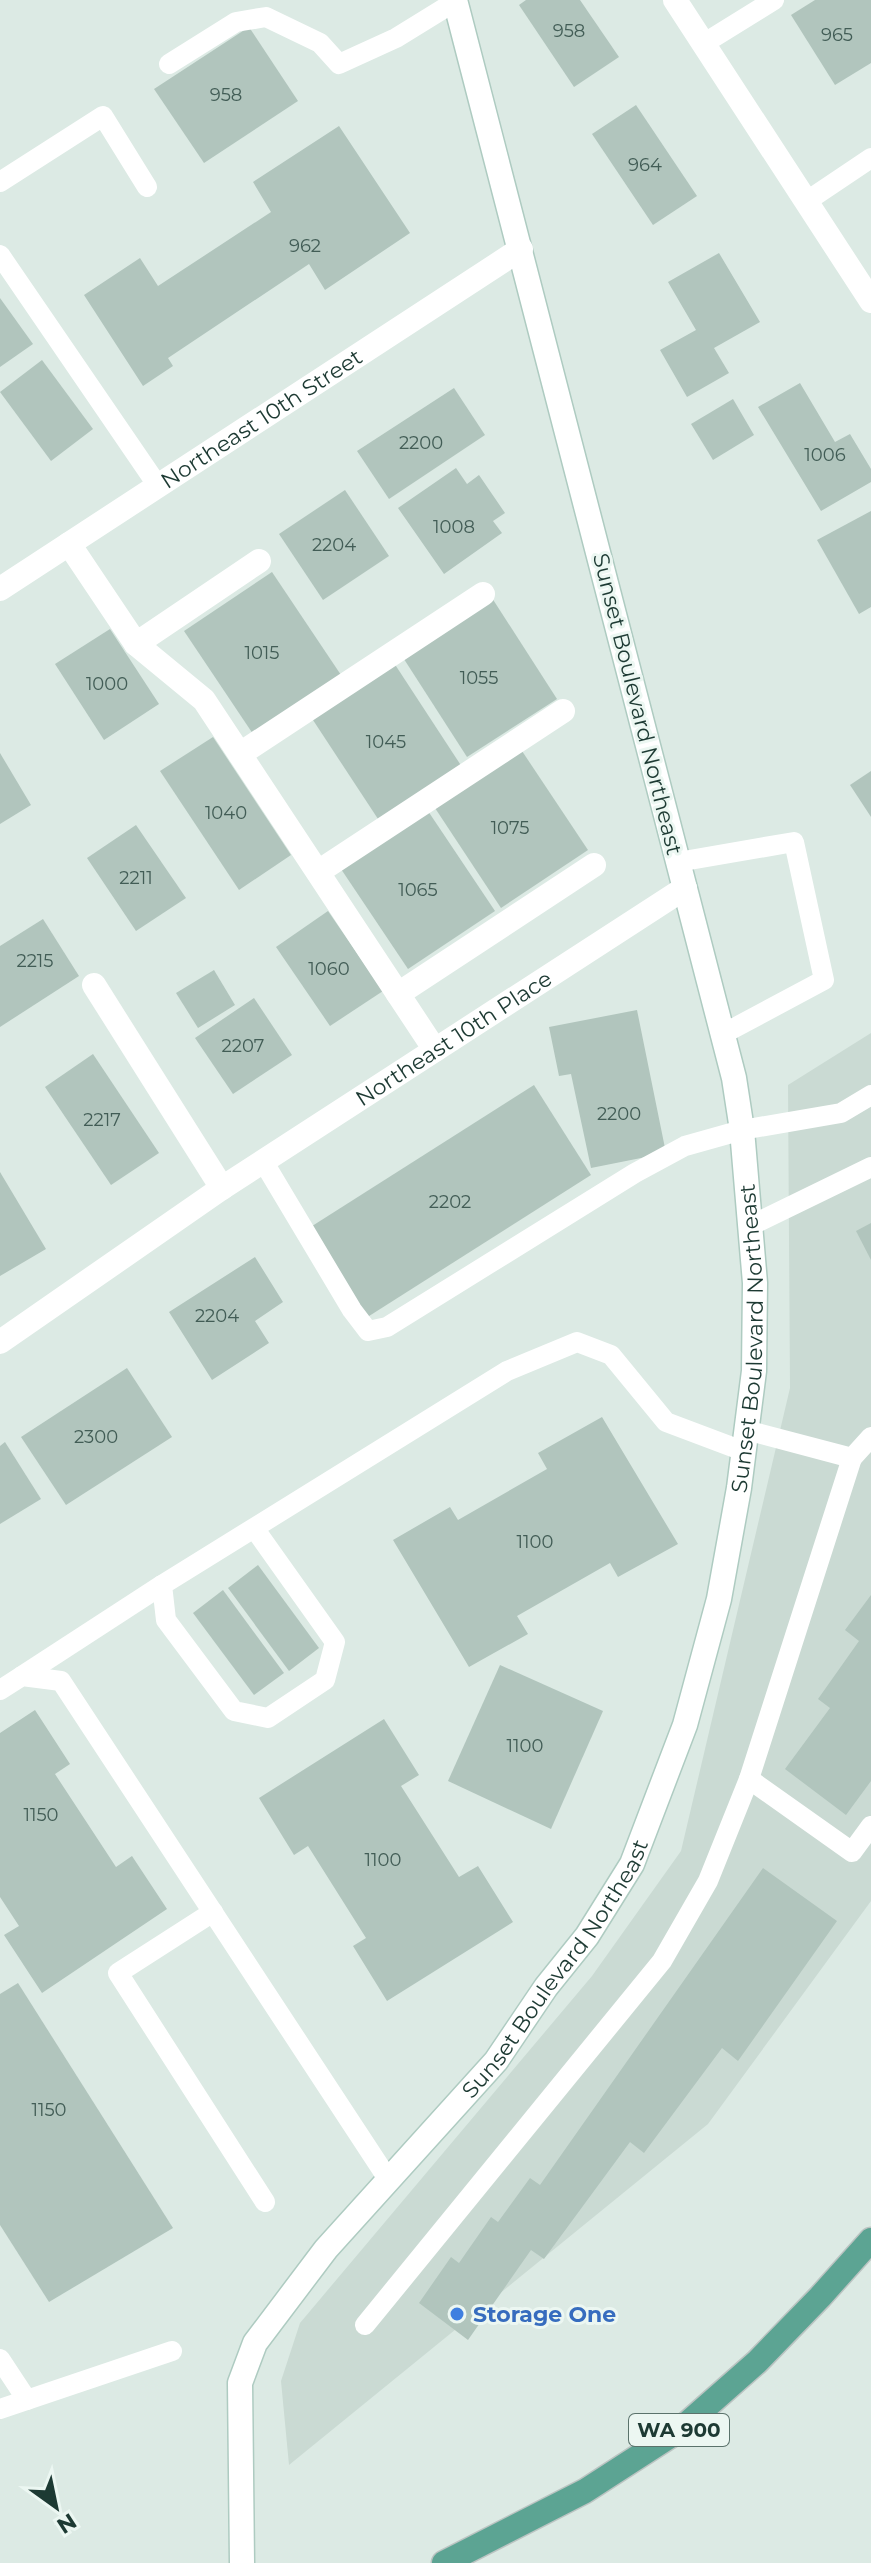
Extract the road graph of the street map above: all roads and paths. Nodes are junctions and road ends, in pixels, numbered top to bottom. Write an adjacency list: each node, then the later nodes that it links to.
1 (456, 0): 5 (lane); 10 (street, Sunset Boulevard Northeast)
2 (675, 0): 4 (street)
3 (774, 0): 4 (lane)
4 (703, 44): 9 (street)
5 (169, 64)
6 (871, 158): 9 (lane)
7 (0, 182): 8 (lane)
8 (147, 187)
9 (807, 201): 12 (street)
10 (521, 249): 13 (street, Northeast 10th Street); 21 (street, Sunset Boulevard Northeast)
11 (0, 255): 13 (lane)
12 (871, 301)
13 (158, 486): 14 (street, Northeast 10th Street)
14 (69, 544): 16 (street, Northeast 10th Street); 18 (street)
15 (259, 561): 18 (street)
16 (0, 589)
17 (483, 594): 20 (street)
18 (136, 644): 20 (street)
19 (563, 711): 23 (street)
20 (240, 754): 23 (street)
21 (678, 862): 24 (street, Sunset Boulevard Northeast); 27 (lane)
22 (594, 865): 26 (street)
23 (318, 872): 26 (street)
24 (685, 888): 27 (street, Sunset Boulevard Northeast); 28 (street, Northeast 10th Place)
25 (94, 985): 33 (street)
26 (398, 994): 28 (street)
27 (723, 1034): 30 (street, Sunset Boulevard Northeast)
28 (435, 1050): 31 (street, Northeast 10th Place)
29 (871, 1095): 30 (lane)
30 (742, 1130): 31 (lane); 34 (street, Sunset Boulevard Northeast)
31 (263, 1161): 33 (street, Northeast 10th Place)
32 (871, 1167): 34 (lane)
33 (222, 1188): 35 (street, Northeast 10th Place)
34 (750, 1226): 37 (street, Sunset Boulevard Northeast)
35 (0, 1342)
36 (871, 1437): 38 (lane)
37 (744, 1440): 38 (lane); 39 (lane); 46 (street, Sunset Boulevard Northeast)
38 (852, 1458): 43 (lane)
39 (254, 1528): 40 (lane); 40 (lane)
40 (162, 1585): 41 (lane)
41 (22, 1676): 42 (lane); 45 (lane)
42 (0, 1690)
43 (749, 1779): 44 (lane); 49 (lane)
44 (871, 1826)
45 (213, 1912): 46 (lane); 47 (lane)
46 (388, 2179): 54 (street, Sunset Boulevard Northeast)
47 (265, 2202)
48 (871, 2240): 55 (main road, WA 900)
49 (365, 2325)
50 (172, 2351): 52 (lane)
51 (0, 2359): 52 (lane)
52 (27, 2400): 53 (lane)
53 (0, 2409)
54 (242, 2563)
55 (444, 2563)

